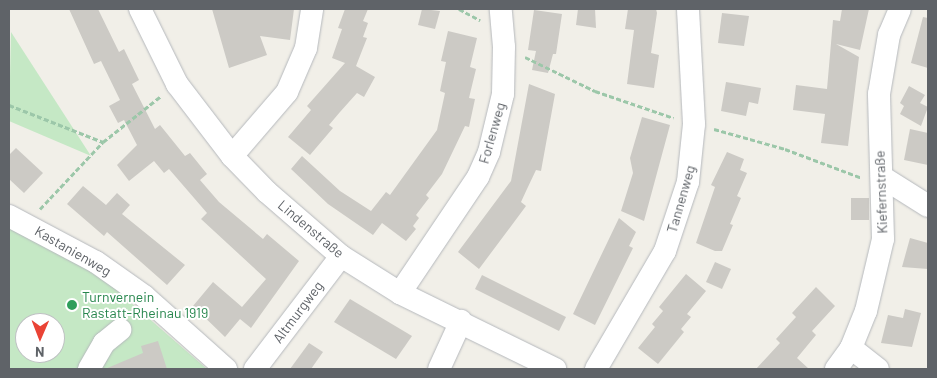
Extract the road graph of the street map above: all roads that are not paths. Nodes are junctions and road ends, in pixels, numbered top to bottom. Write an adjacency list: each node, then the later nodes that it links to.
1 (140, 9): 6 (street, Lindenstraße)
2 (312, 9): 6 (street)
3 (501, 9): 11 (street, Forlenweg)
4 (688, 9): 20 (street, Tannenweg)
5 (900, 9): 7 (street, Kiefernstraße)
6 (232, 156): 10 (street, Lindenstraße)
7 (882, 177): 8 (street); 14 (street, Kiefernstraße)
8 (928, 206)
9 (17, 220): 16 (street, Kastanienweg)
10 (342, 256): 11 (street, Lindenstraße); 17 (street, Altmurgweg)
11 (400, 293): 12 (street, Lindenstraße)
12 (462, 321): 18 (street); 19 (street, Lindenstraße)
13 (120, 330): 15 (street)
14 (850, 348): 21 (street, Kiefernstraße); 22 (street)
15 (89, 369)
16 (226, 369)
17 (255, 369)
18 (439, 369)
19 (555, 369)
20 (596, 369)
21 (836, 369)
22 (878, 369)

